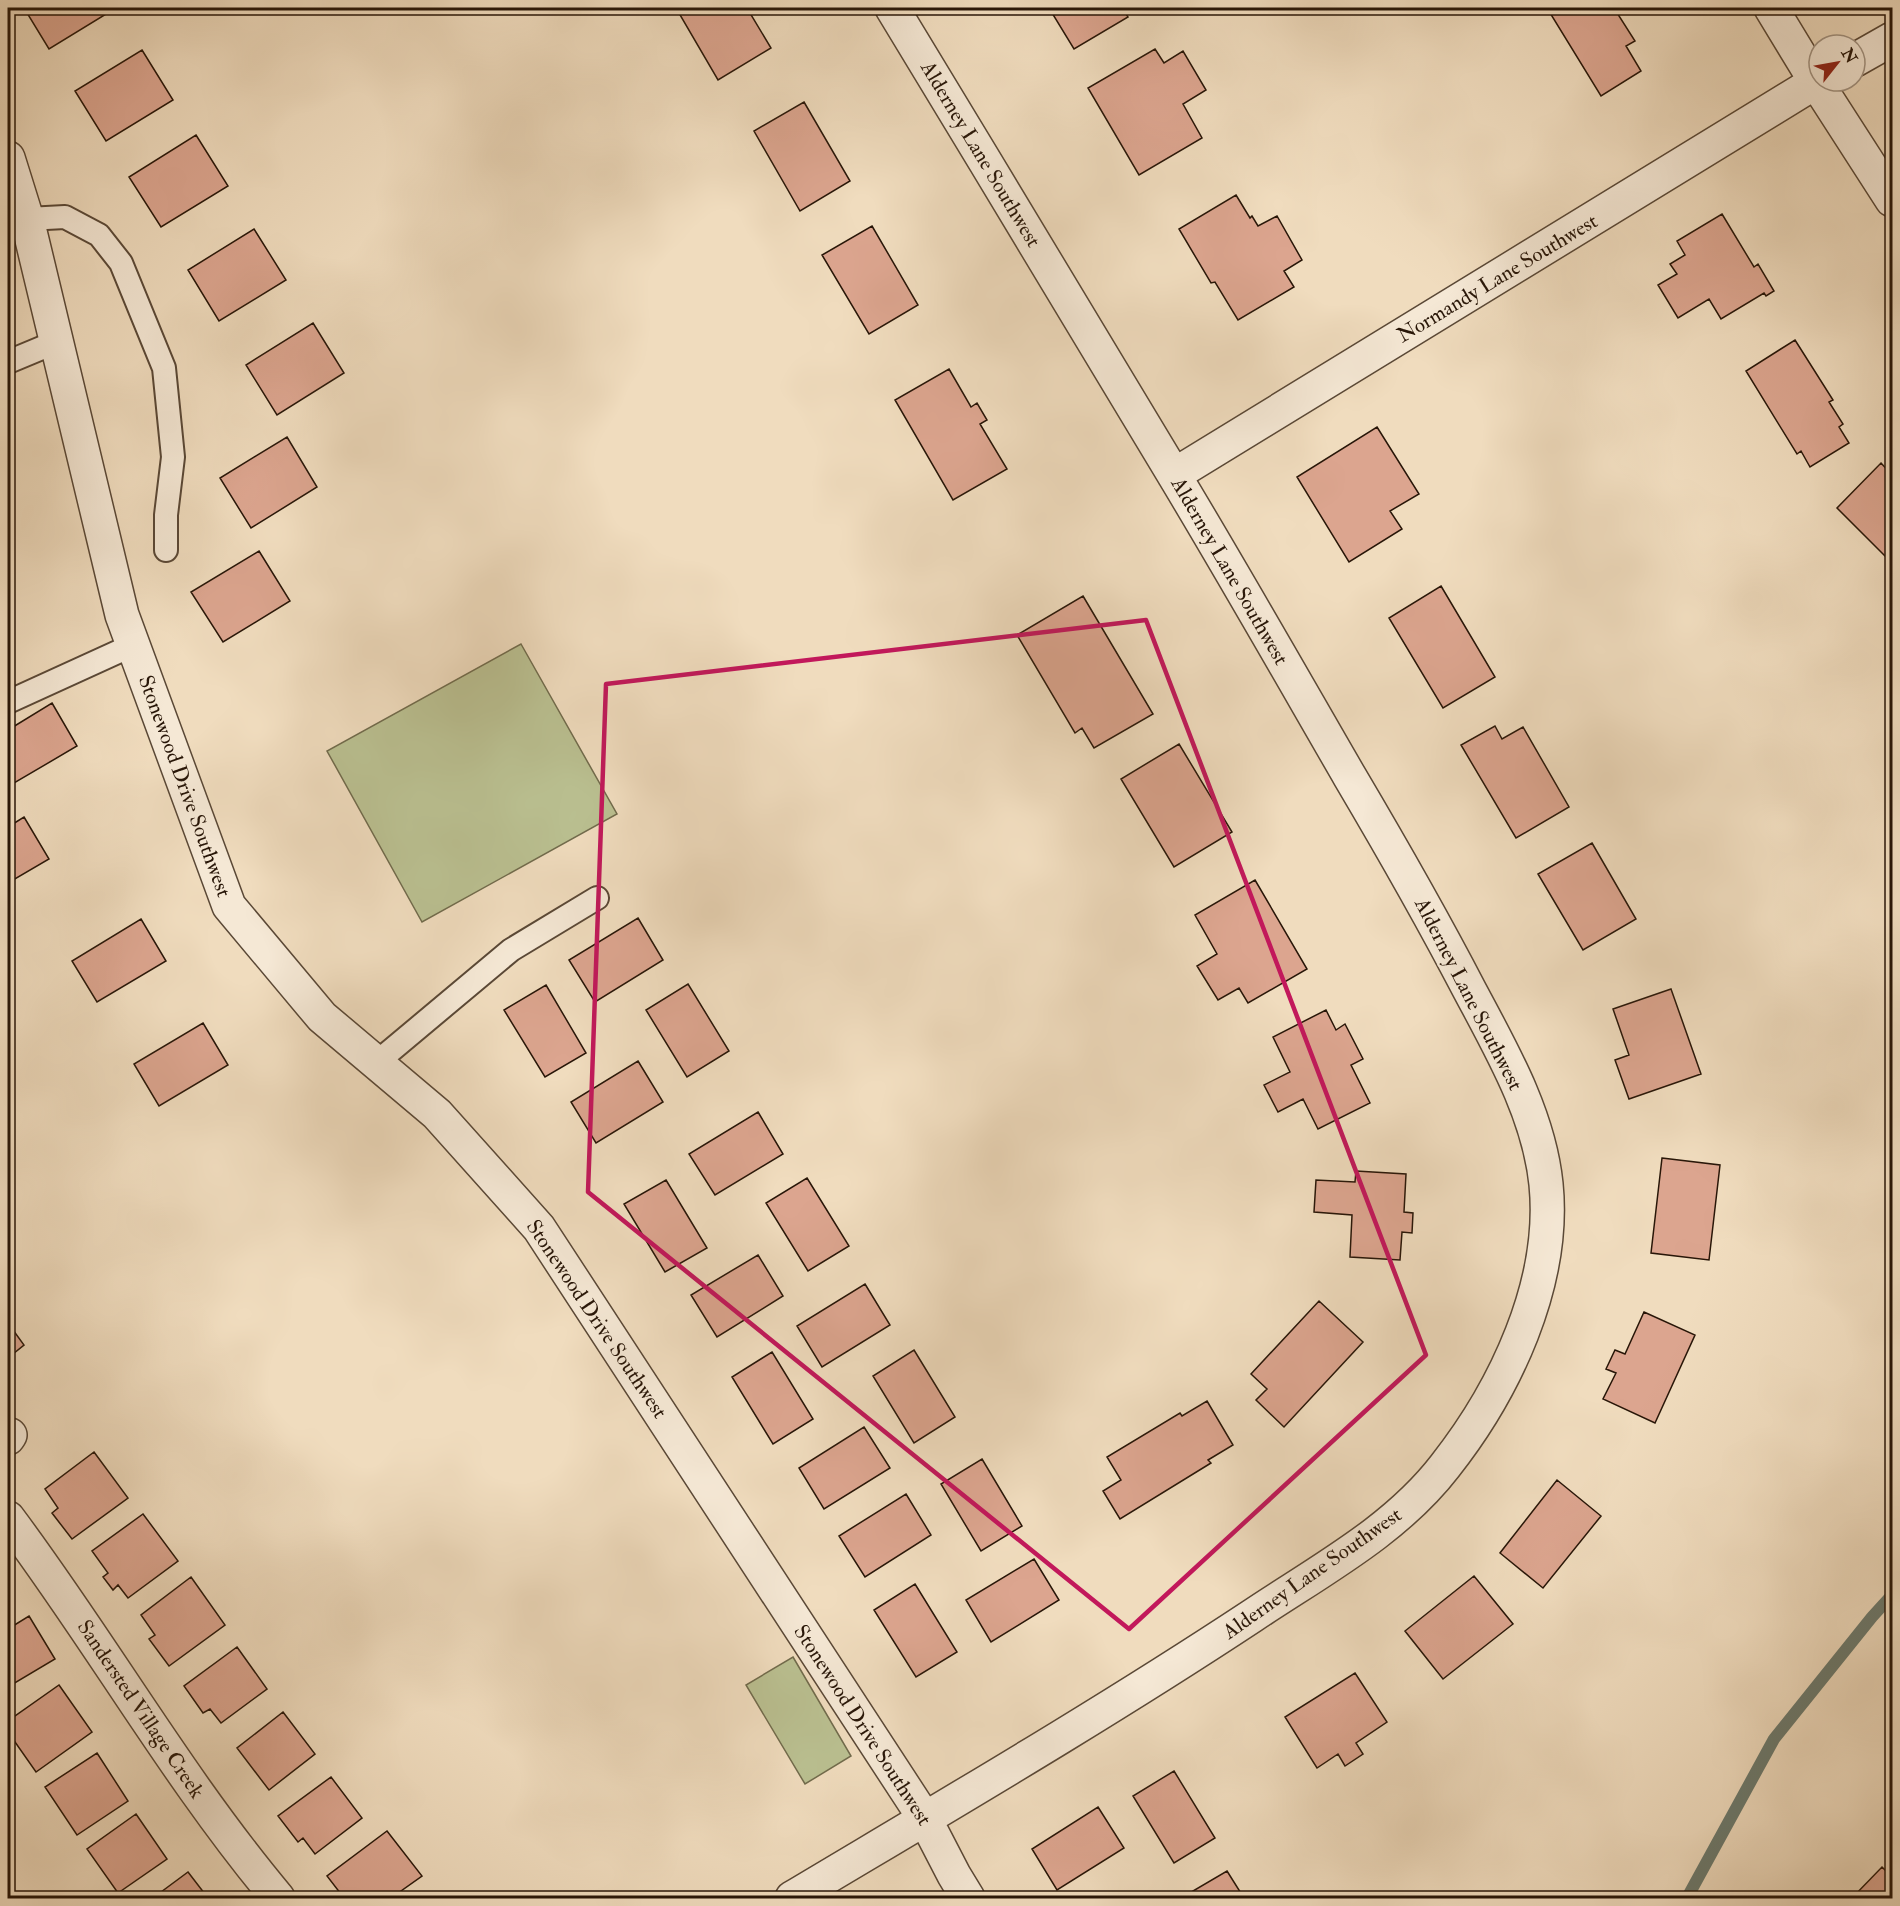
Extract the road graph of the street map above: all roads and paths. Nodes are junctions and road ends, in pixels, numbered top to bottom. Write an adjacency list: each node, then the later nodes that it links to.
1 (892, 8): 13 (street, Alderney Lane Southwest)
2 (1771, 8): 5 (street)
3 (1893, 39): 4 (street)
4 (1867, 53)
5 (1807, 64)
6 (1807, 88): 13 (street, Normandy Lane Southwest)
7 (1826, 93): 9 (street)
8 (8, 158): 10 (street, Stonewood Drive Southwest)
9 (1893, 200)
10 (27, 219): 11 (street, Stonewood Drive Southwest); 14 (lane)
11 (56, 342): 12 (lane); 15 (street, Stonewood Drive Southwest)
12 (8, 362)
13 (1174, 475): 20 (street, Alderney Lane Southwest)
14 (166, 550)
15 (133, 645): 16 (lane); 18 (street, Stonewood Drive Southwest)
16 (8, 702)
17 (597, 898): 18 (lane)
18 (376, 1063): 20 (street, Stonewood Drive Southwest)
19 (8, 1518): 21 (street, Sandersted Village Creek)
20 (925, 1819): 22 (street, Alderney Lane Southwest); 23 (street, Stonewood Drive Southwest)
21 (278, 1899)
22 (792, 1899)
23 (968, 1899)

